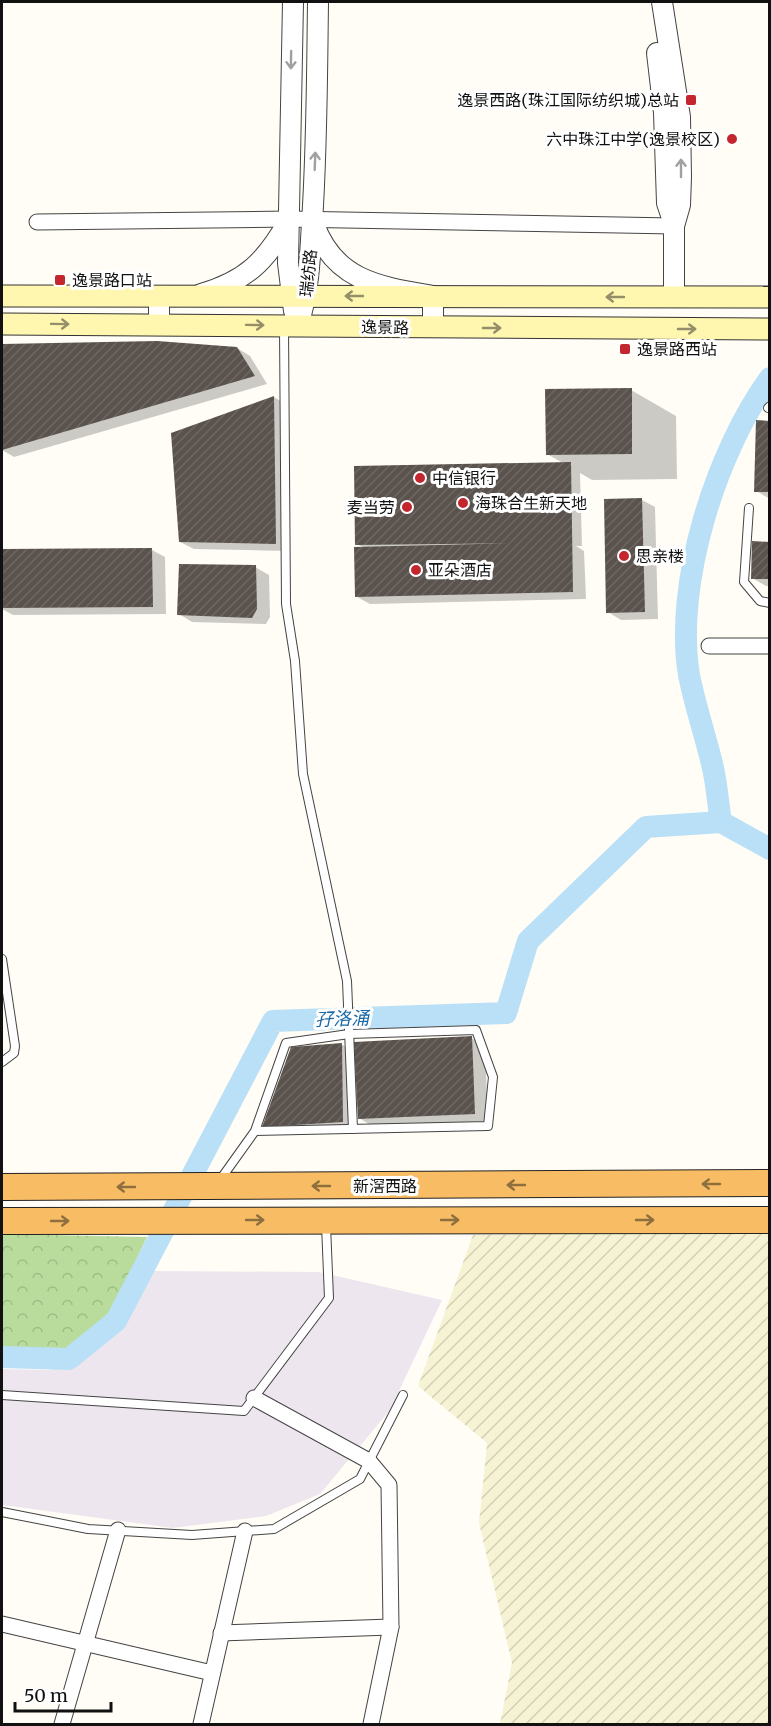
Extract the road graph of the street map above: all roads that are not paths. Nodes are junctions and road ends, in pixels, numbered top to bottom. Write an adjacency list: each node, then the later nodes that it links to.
1 (293, 2): 5 (street, one-way to 5)
2 (318, 2): 6 (street, 瑞纺路, one-way to 2)
3 (649, 2): 8 (street)
4 (662, 2): 8 (street, one-way to 4)
5 (290, 219): 6 (street); 7 (street); 10 (street); 11 (street)
6 (312, 219): 8 (street); 11 (street, 瑞纺路); 12 (street)
7 (37, 222)
8 (674, 226): 14 (street)
9 (159, 296): 10 (main road, 逸景路); 13 (main road, 逸景路); 17 (street)
10 (195, 296): 11 (main road, 逸景路)
11 (299, 296): 12 (main road, 逸景路, one-way to 11); 18 (street, 瑞纺路)
12 (433, 296): 14 (main road, 逸景路, one-way to 12); 19 (street)
13 (2, 297)
14 (674, 297): 15 (main road, 逸景路)
15 (770, 297)
16 (2, 324): 17 (main road, 逸景路, one-way to 17)
17 (159, 325): 18 (main road, 逸景路, one-way to 18)
18 (291, 326): 19 (main road, 逸景路); 26 (lane)
19 (433, 327): 20 (main road, 逸景路, one-way to 20)
20 (770, 329)
21 (749, 508): 22 (lane)
22 (770, 603)
23 (709, 646): 24 (street)
24 (770, 646)
25 (2, 959): 27 (lane)
26 (349, 1034): 28 (lane); 28 (lane); 29 (lane)
27 (2, 1062)
28 (353, 1129): 29 (lane)
29 (255, 1131): 31 (lane)
30 (770, 1183): 31 (highway, 新滘西路, one-way to 31)
31 (216, 1186): 32 (highway, 新滘西路, one-way to 32)
32 (2, 1187)
33 (326, 1220): 34 (highway, 新滘西路, one-way to 34); 35 (highway, 新滘西路, one-way to 33); 38 (lane)
34 (770, 1220)
35 (2, 1221)
36 (2, 1395): 38 (lane)
37 (403, 1395): 39 (lane)
38 (254, 1398): 39 (street)
39 (369, 1461): 42 (lane); 44 (street)
40 (2, 1512): 41 (lane)
41 (118, 1530): 42 (lane); 46 (street)
42 (245, 1531): 45 (street)
43 (2, 1624): 46 (street)
44 (391, 1627): 45 (street); 50 (street)
45 (221, 1633): 47 (street)
46 (86, 1643): 47 (street); 48 (street)
47 (212, 1673): 49 (street)
48 (62, 1725)
49 (201, 1725)
50 (371, 1725)

